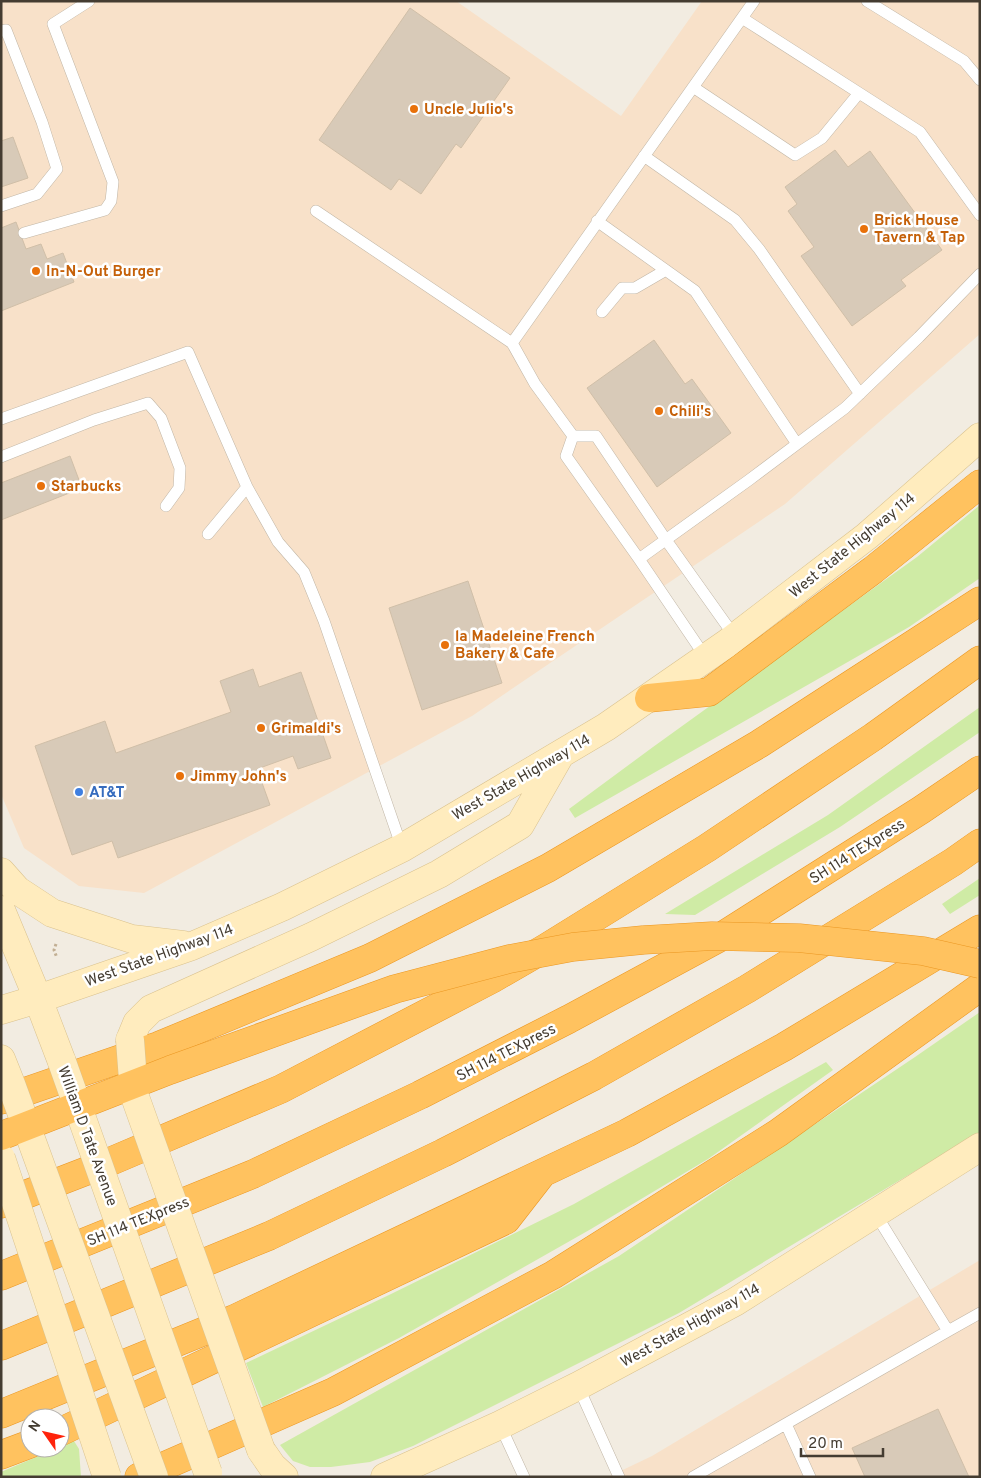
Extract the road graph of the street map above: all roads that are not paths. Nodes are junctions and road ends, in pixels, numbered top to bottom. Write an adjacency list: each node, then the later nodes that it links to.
1 (89, 1): 14 (lane)
2 (754, 1): 4 (lane)
3 (867, 1): 6 (lane)
4 (742, 18): 7 (lane); 8 (lane)
5 (1, 32): 10 (lane)
6 (980, 80)
7 (693, 87): 8 (lane); 9 (lane)
8 (859, 93): 12 (lane)
9 (644, 156): 13 (lane); 19 (lane)
10 (1, 206)
11 (316, 211): 18 (lane)
12 (980, 215)
13 (597, 221): 15 (lane); 18 (lane)
14 (24, 232)
15 (666, 270): 17 (lane); 23 (lane)
16 (980, 274): 19 (lane)
17 (602, 312)
18 (512, 344): 21 (lane)
19 (860, 394): 23 (lane)
20 (1, 419): 26 (lane)
21 (573, 436): 29 (lane); 30 (lane)
22 (980, 437): 32 (main road, West State Highway 114)
23 (797, 444): 29 (lane)
24 (1, 457): 27 (lane)
25 (980, 484): 35 (highway)
26 (247, 487): 28 (lane); 39 (lane)
27 (166, 506)
28 (208, 534)
29 (666, 540): 30 (lane); 32 (lane)
30 (639, 558): 33 (lane)
31 (980, 600): 49 (highway)
32 (735, 637): 33 (main road, West State Highway 114)
33 (706, 658): 35 (main road, West State Highway 114)
34 (980, 660): 53 (highway)
35 (649, 698): 36 (main road, West State Highway 114)
36 (560, 754): 39 (main road, West State Highway 114); 73 (main road, bridge)
37 (980, 770): 58 (highway, SH 114 TEXpress)
38 (980, 843): 61 (highway)
39 (402, 848): 43 (main road, West State Highway 114)
40 (1, 872): 43 (main road)
41 (1, 910): 46 (main road, William D Tate Avenue)
42 (980, 928): 54 (highway)
43 (192, 946): 46 (main road, West State Highway 114)
44 (980, 964): 50 (highway, bridge)
45 (980, 987): 71 (highway)
46 (38, 999): 47 (main road, West State Highway 114); 69 (main road, William D Tate Avenue, bridge)
47 (1, 1010)
48 (1, 1059): 49 (main road)
49 (6, 1092): 72 (main road, bridge)
50 (1, 1136)
51 (980, 1147): 57 (main road, West State Highway 114)
52 (1, 1158): 70 (main road, bridge)
53 (102, 1164): 55 (highway); 56 (highway)
54 (544, 1171): 63 (highway); 66 (highway)
55 (1, 1180)
56 (1, 1204)
57 (876, 1213): 60 (lane); 62 (main road, West State Highway 114)
58 (1, 1276)
59 (980, 1313): 60 (lane)
60 (948, 1331): 64 (lane)
61 (1, 1346)
62 (578, 1386): 65 (main road, West State Highway 114); 76 (lane)
63 (1, 1414)
64 (786, 1424): 77 (lane); 78 (lane)
65 (500, 1425): 74 (main road, West State Highway 114); 75 (lane)
66 (70, 1427)
67 (20, 1448): 68 (highway)
68 (1, 1455)
69 (209, 1475)
70 (107, 1477)
71 (139, 1477)
72 (154, 1477)
73 (284, 1477)
74 (385, 1477)
75 (524, 1477)
76 (619, 1477)
77 (694, 1477)
78 (810, 1477)

